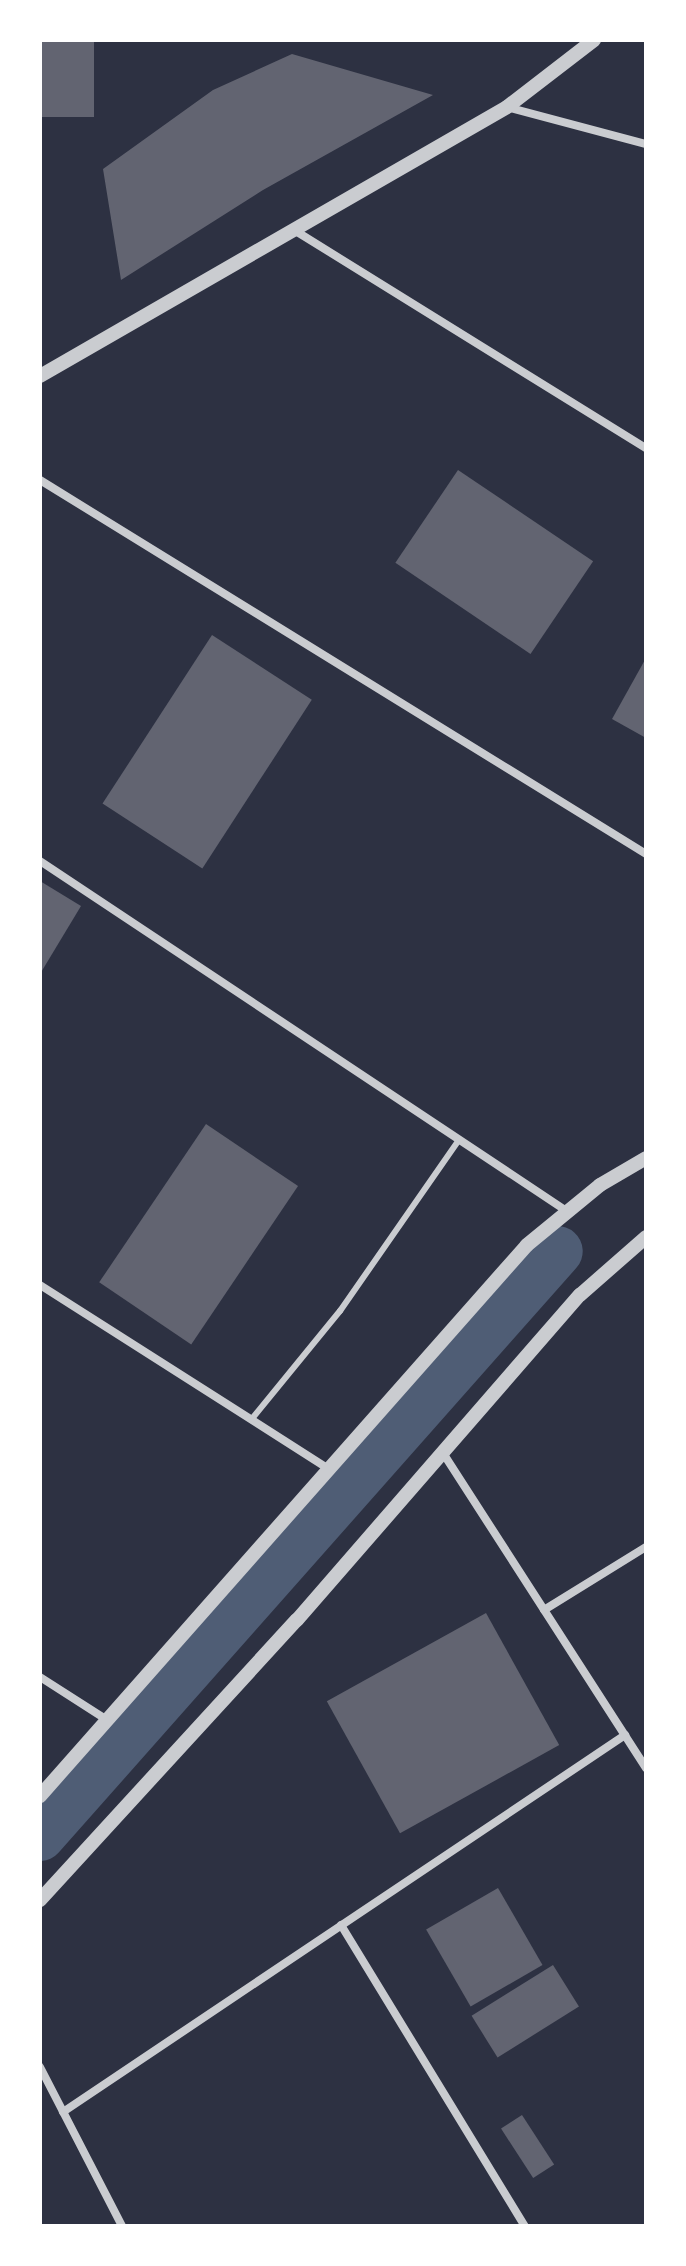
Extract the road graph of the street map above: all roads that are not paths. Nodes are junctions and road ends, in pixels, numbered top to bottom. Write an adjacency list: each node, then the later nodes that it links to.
1 (594, 40): 2 (street)
2 (507, 107): 3 (street); 4 (street)
3 (646, 144)
4 (293, 230): 5 (street); 6 (street)
5 (40, 376)
6 (646, 448)
7 (40, 480): 8 (street)
8 (646, 854)
9 (40, 861): 10 (street)
10 (459, 1140): 12 (street); 15 (lane)
11 (646, 1158): 12 (street)
12 (565, 1210): 17 (street)
13 (646, 1237): 16 (street)
14 (40, 1285): 15 (street)
15 (251, 1420): 17 (street)
16 (443, 1453): 19 (street); 25 (street)
17 (329, 1469): 21 (street)
18 (646, 1547): 19 (street)
19 (544, 1610): 22 (street)
20 (40, 1677): 21 (street)
21 (107, 1720): 24 (street)
22 (625, 1735): 23 (street); 26 (street)
23 (646, 1768)
24 (40, 1796)
25 (40, 1900)
26 (341, 1925): 28 (street); 30 (street)
27 (40, 2067): 28 (street)
28 (63, 2112): 29 (street)
29 (122, 2226)
30 (525, 2226)

